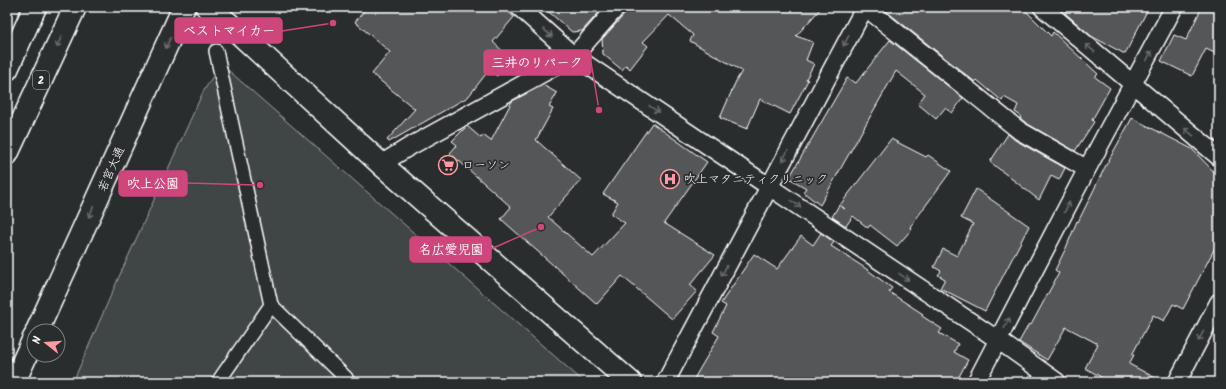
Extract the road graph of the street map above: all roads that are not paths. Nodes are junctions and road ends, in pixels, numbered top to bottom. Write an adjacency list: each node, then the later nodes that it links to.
1 (35, 7): 12 (main road)
2 (75, 7): 14 (main road, 2, one-way to 14)
3 (184, 7): 21 (main road, 若宮大通, one-way to 21)
4 (206, 7): 16 (main road)
5 (519, 7): 11 (street, one-way to 11)
6 (616, 7): 11 (street)
7 (865, 7): 17 (street); 18 (street, one-way to 18)
8 (1042, 7): 13 (street, one-way to 8)
9 (1174, 7): 13 (street, one-way to 9)
10 (216, 51): 20 (street)
11 (574, 56): 16 (street); 18 (street, one-way to 18)
12 (7, 69)
13 (1134, 84): 15 (street, one-way to 13); 17 (street)
14 (7, 154)
15 (1219, 157)
16 (381, 164): 27 (main road)
17 (1087, 169): 22 (street, one-way to 17)
18 (769, 186): 22 (street, one-way to 22); 28 (street, one-way to 28)
19 (1219, 302): 31 (street, one-way to 31)
20 (271, 305): 25 (street); 26 (street)
21 (41, 323)
22 (998, 340): 29 (street); 30 (street)
23 (26, 360): 24 (main road)
24 (19, 380)
25 (218, 382)
26 (348, 382)
27 (630, 382)
28 (665, 382)
29 (976, 382)
30 (1057, 382)
31 (1177, 382)

